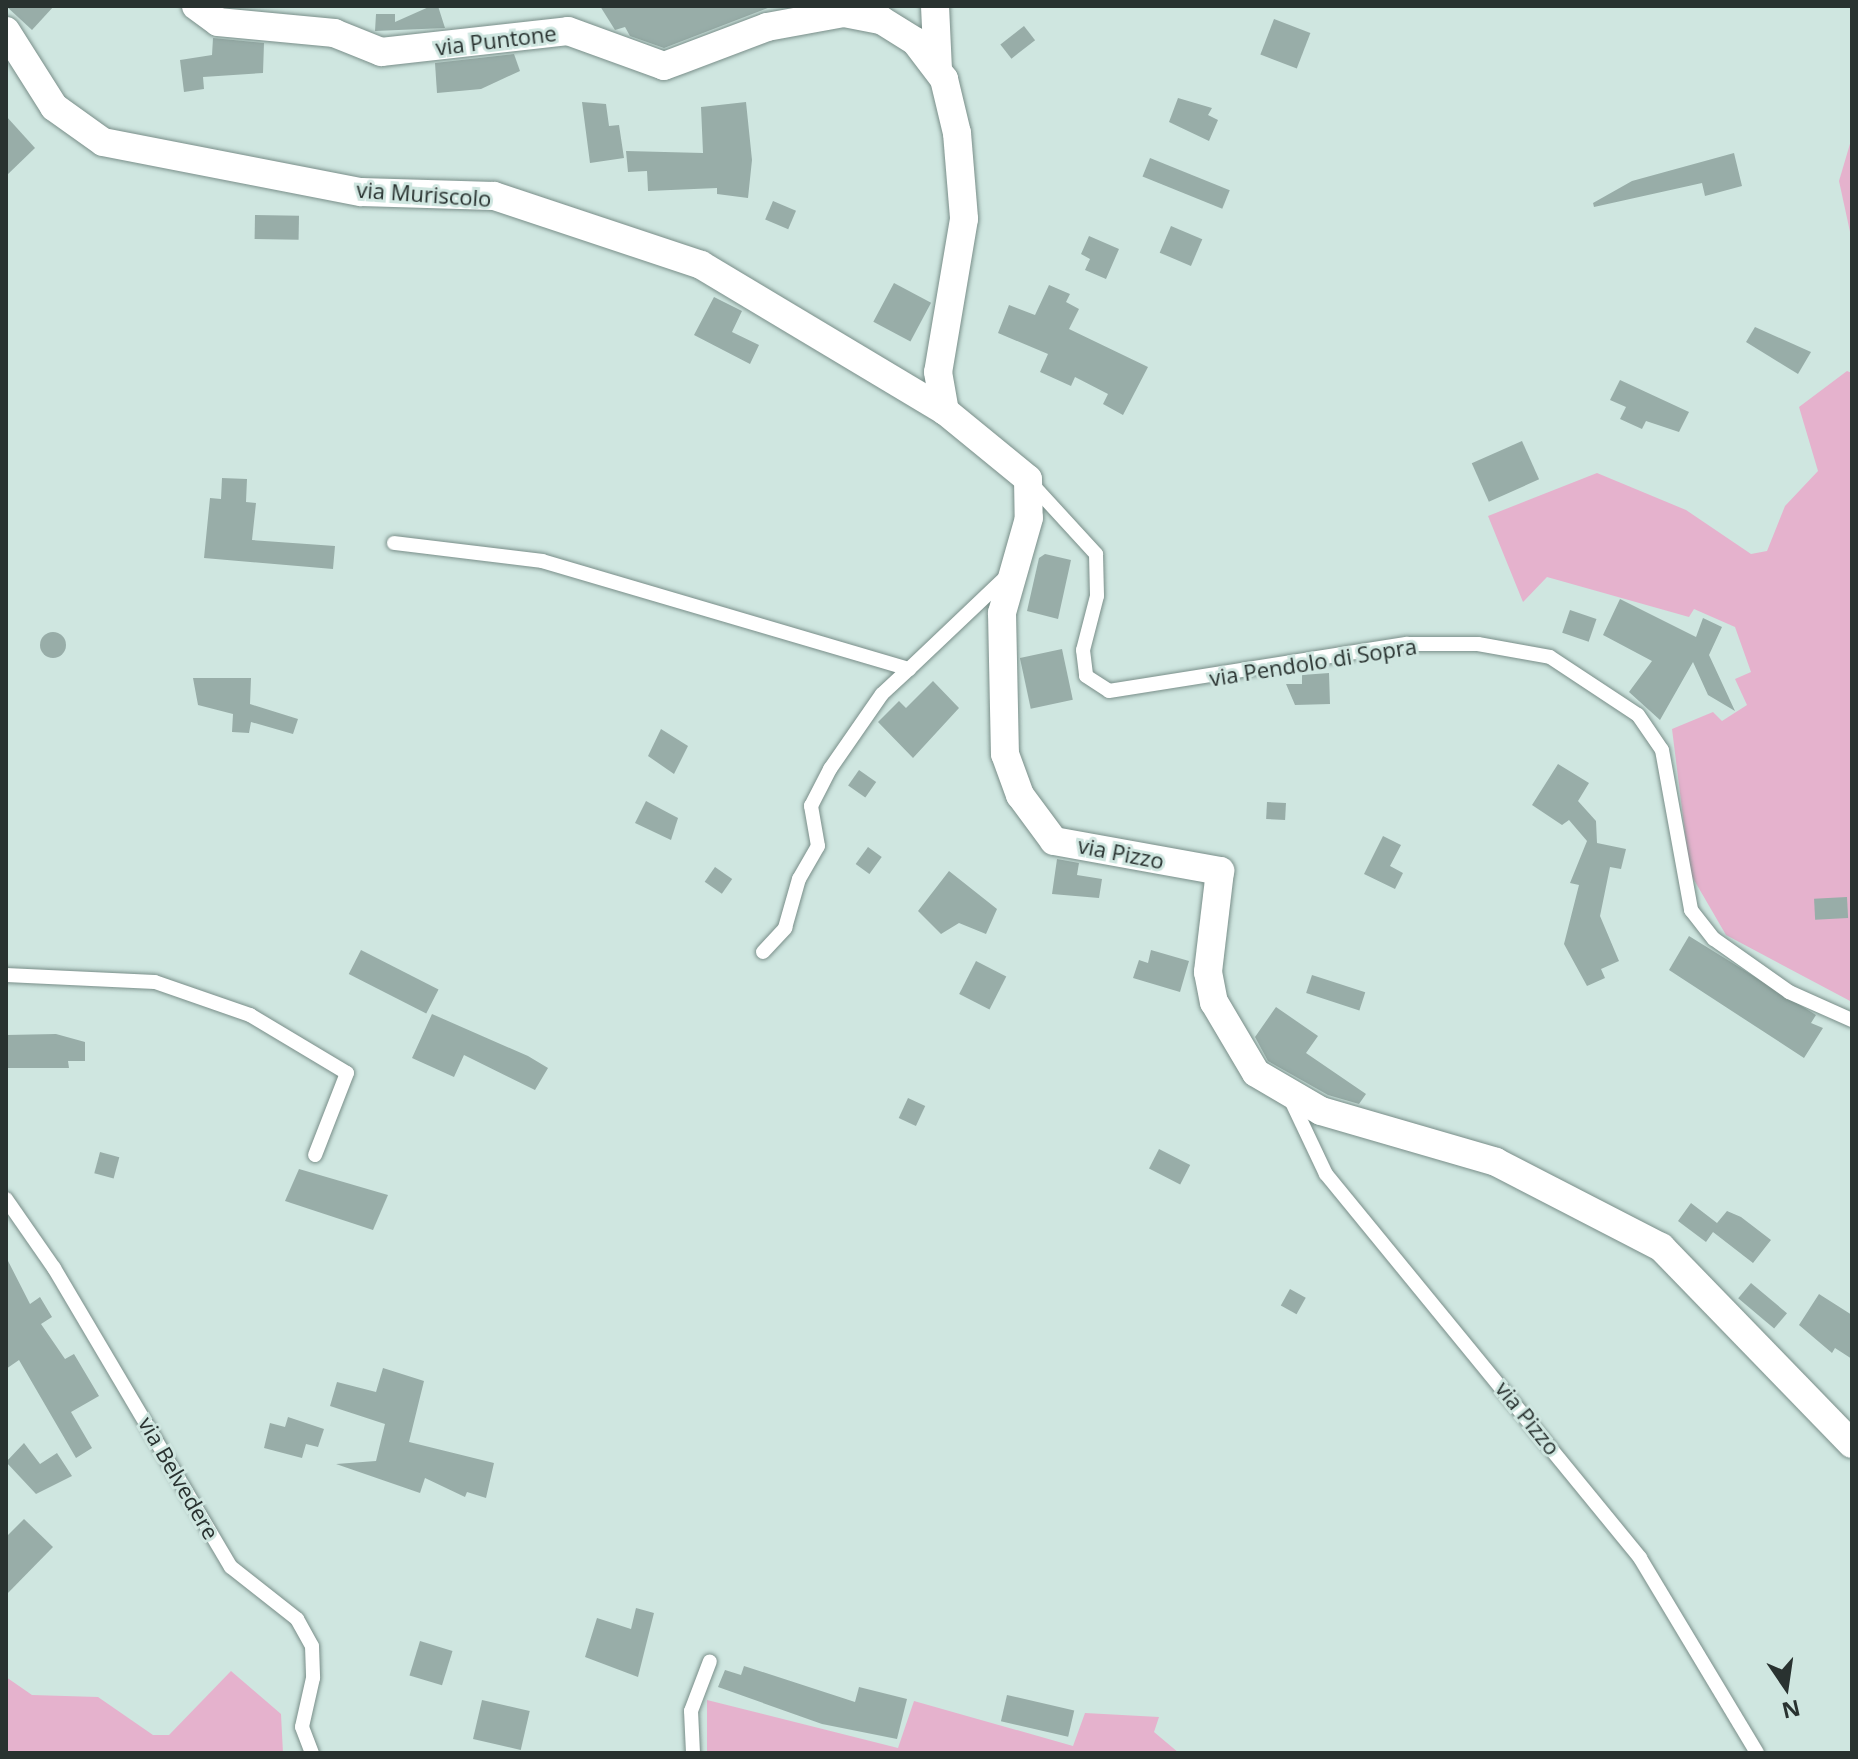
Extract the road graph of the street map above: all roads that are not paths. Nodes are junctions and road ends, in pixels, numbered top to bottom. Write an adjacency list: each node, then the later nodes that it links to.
1 (196, 6): 4 (street, via Puntone)
2 (935, 6): 4 (street)
3 (6, 31): 5 (street, via Muriscolo)
4 (938, 71): 5 (street, via Puntone)
5 (945, 411): 6 (street)
6 (1028, 479): 8 (street, via Pizzo); 12 (lane, via Pendolo di Sopra)
7 (394, 543): 9 (lane)
8 (1017, 566): 9 (lane); 13 (street, via Pizzo)
9 (909, 669): 10 (lane)
10 (763, 952)
11 (6, 975): 14 (lane)
12 (1852, 1020)
13 (1287, 1092): 16 (street, via Pizzo); 20 (lane, via Pizzo)
14 (315, 1155)
15 (6, 1199): 18 (lane, via Belvedere)
16 (1852, 1444)
17 (710, 1661): 19 (lane)
18 (312, 1753)
19 (693, 1753)
20 (1757, 1753)

